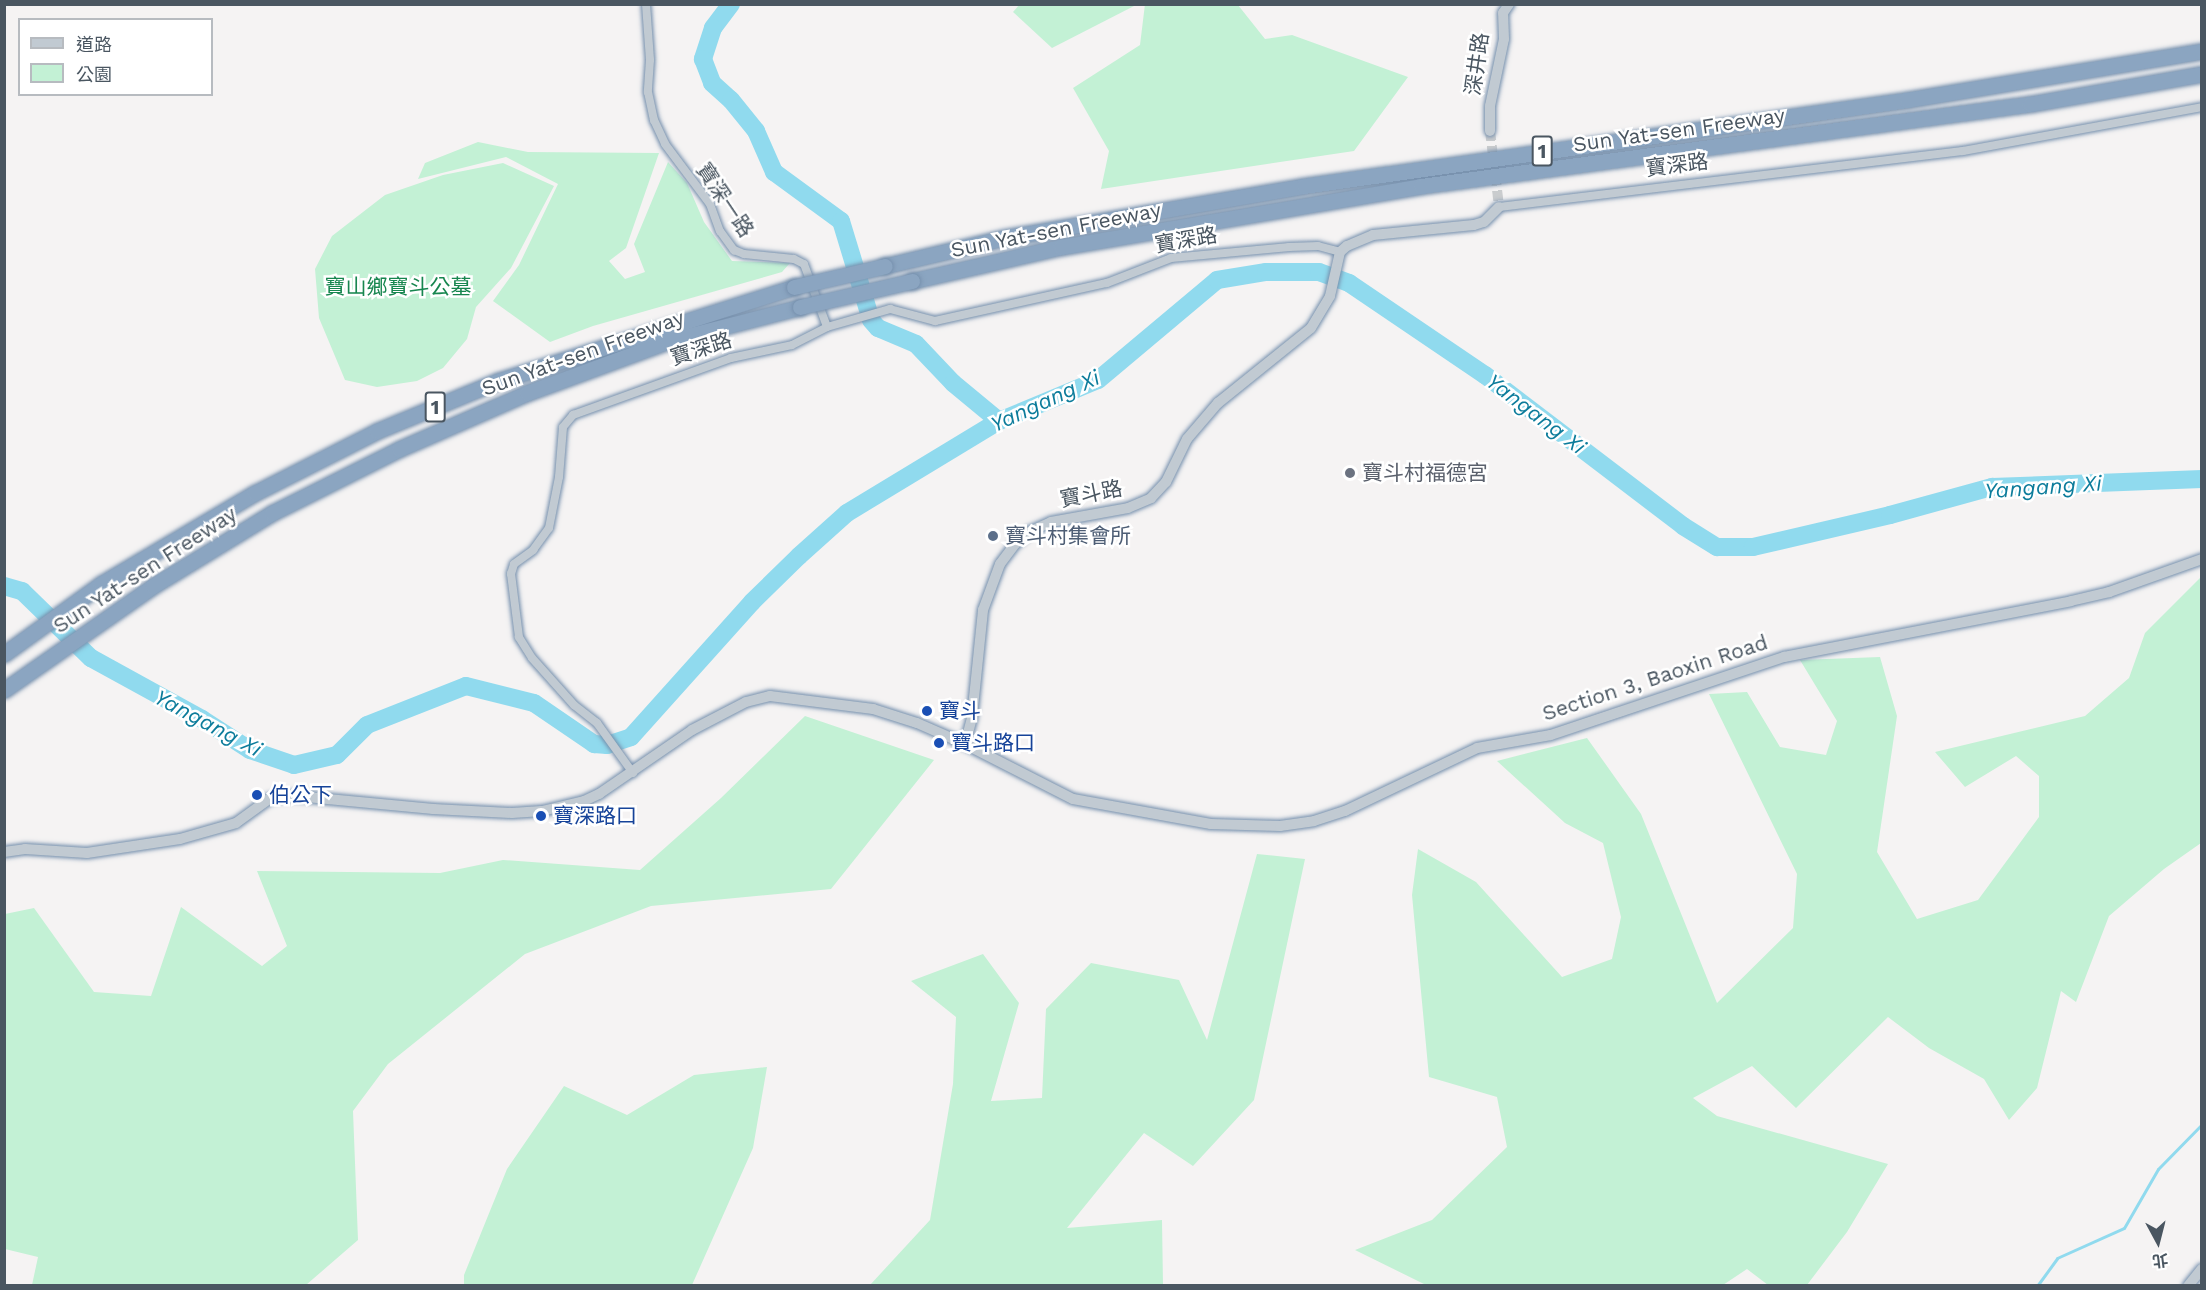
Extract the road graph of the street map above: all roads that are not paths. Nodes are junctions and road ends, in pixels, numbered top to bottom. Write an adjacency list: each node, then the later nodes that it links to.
1 (646, 4): 9 (street, 寶深一路)
2 (1509, 4): 6 (street, 深井路)
3 (2202, 51): 11 (highway, Sun Yat-sen Freeway / 1, bridge)
4 (2202, 74): 12 (highway, Sun Yat-sen Freeway / 1, bridge)
5 (2202, 107): 7 (street, 寶深路)
6 (1490, 131)
7 (1499, 207): 8 (street, 寶深路)
8 (1340, 252): 9 (street, 寶深路); 13 (street, 寶斗路)
9 (828, 327): 14 (street, 寶深路)
10 (2202, 560): 13 (street, Section 3, Baoxin Road)
11 (4, 654)
12 (4, 690)
13 (965, 744): 14 (street, Section 3, Baoxin Road)
14 (633, 773): 15 (street, Section 3, Baoxin Road)
15 (4, 852)
16 (2202, 1269): 17 (street)
17 (2188, 1286)

